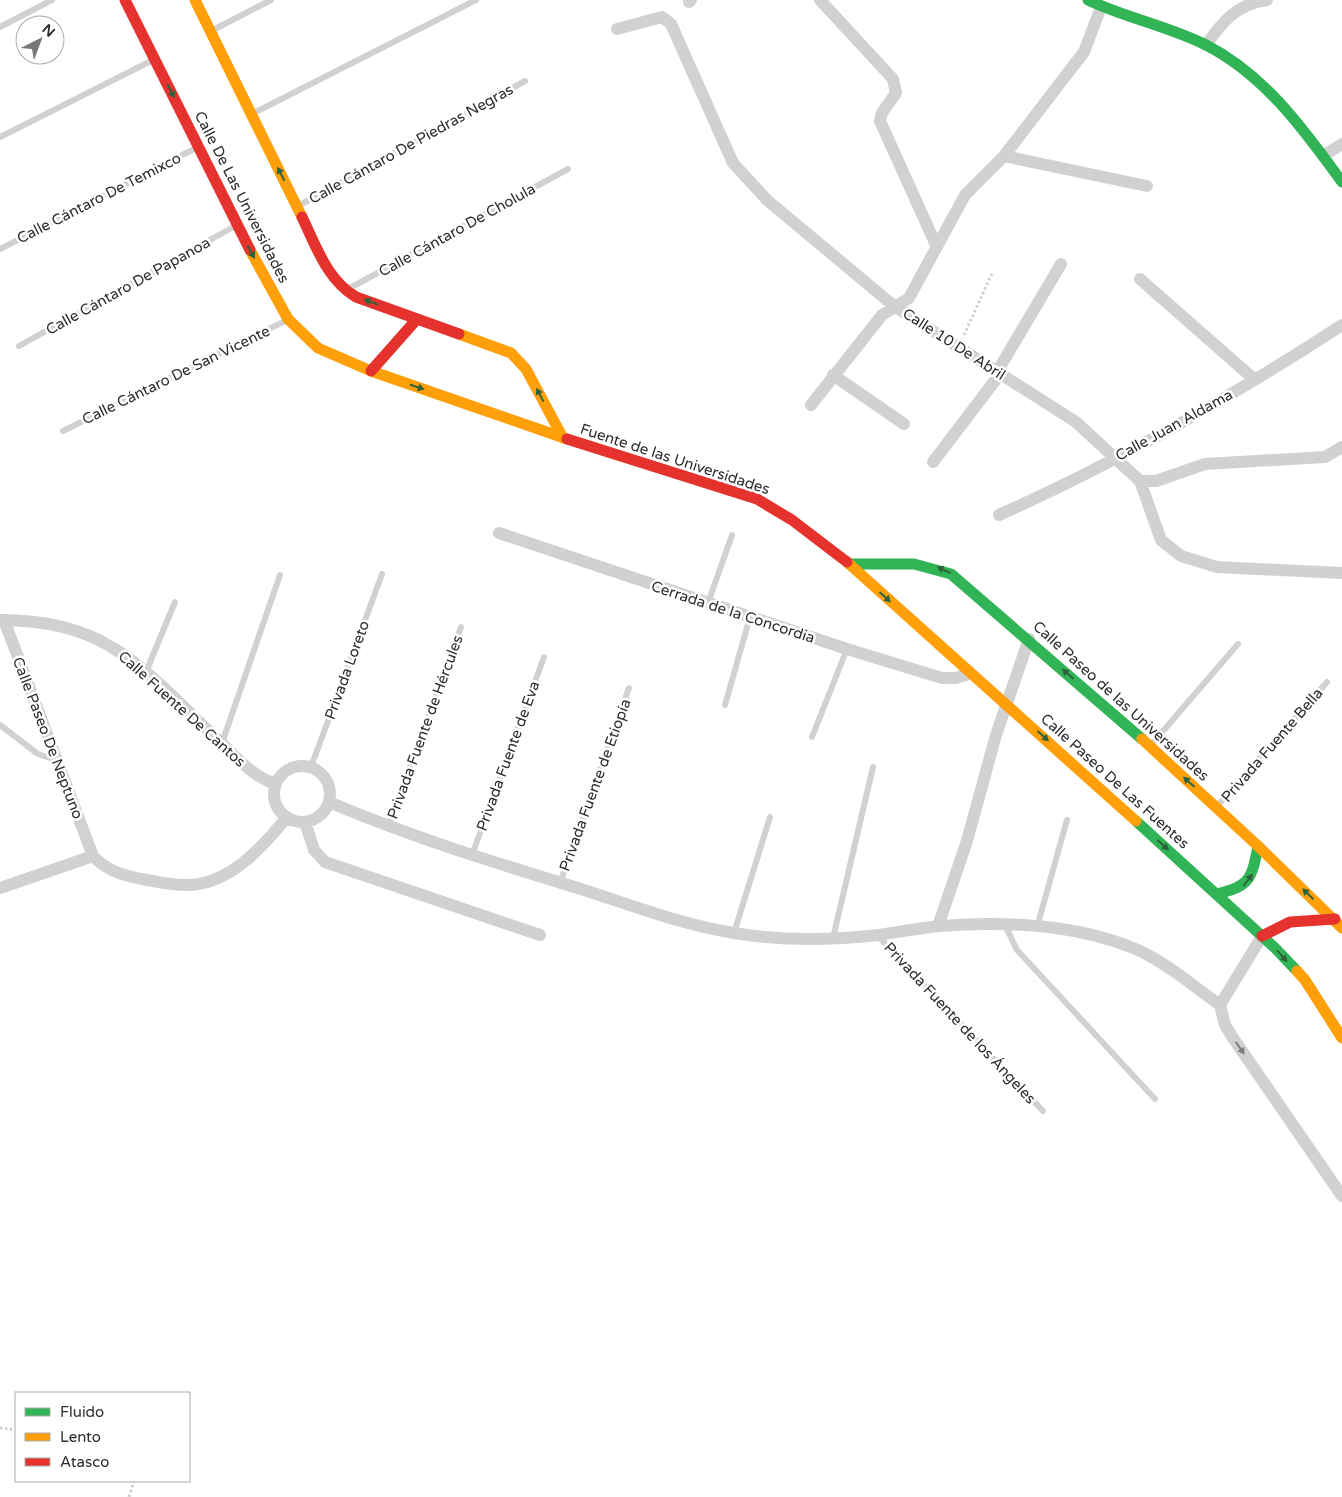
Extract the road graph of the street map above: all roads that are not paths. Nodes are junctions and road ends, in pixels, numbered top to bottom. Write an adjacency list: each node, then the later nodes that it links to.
1 (52, 0): 12 (lane)
2 (127, 0): 16 (street, Calle De Las Universidades)
3 (195, 0): 14 (street)
4 (271, 0): 14 (lane)
5 (476, 0): 18 (lane)
6 (1088, 0): 10 (street)
7 (1124, 0): 11 (street)
8 (1267, 0): 15 (street)
9 (827, 3): 29 (street)
10 (1101, 7): 11 (street); 22 (street, Calle 10 De Abril)
11 (1125, 15): 15 (street)
12 (0, 27)
13 (617, 29): 34 (street)
14 (210, 32): 18 (street)
15 (1206, 45): 23 (street)
16 (154, 59): 19 (lane); 21 (street, Calle De Las Universidades, one-way to 21)
17 (525, 81): 27 (lane, Calle Cántaro De Piedras Negras)
18 (251, 115): 27 (street, one-way to 18)
19 (0, 137)
20 (1342, 144): 23 (street)
21 (199, 146): 28 (street, Calle De Las Universidades); 30 (lane, Calle Cántaro De Temixco)
22 (1004, 156): 26 (street); 29 (street, Calle 10 De Abril)
23 (1323, 156): 25 (street)
24 (568, 169): 33 (lane, Calle Cántaro De Cholula)
25 (1342, 182)
26 (1147, 186)
27 (297, 206): 33 (street)
28 (236, 225): 35 (street, Calle De Las Universidades, one-way to 35); 38 (lane, Calle Cántaro De Papanoa)
29 (936, 245): 34 (street, Calle 10 De Abril)
30 (0, 249)
31 (1061, 264): 40 (street)
32 (1140, 279): 42 (street)
33 (345, 291): 36 (street, one-way to 33)
34 (894, 306): 40 (street, Calle 10 De Abril); 41 (street)
35 (288, 319): 39 (street, Calle De Las Universidades); 45 (lane, Calle Cántaro De San Vicente)
36 (417, 319): 39 (street); 46 (street, Fuente de las Universidades, one-way to 36)
37 (1342, 324): 42 (street, Calle Juan Aldama)
38 (19, 346)
39 (371, 371): 46 (street, Fuente de las Universidades, one-way to 46)
40 (999, 373): 48 (street, Calle 10 De Abril); 49 (street)
41 (833, 375): 43 (street); 44 (street)
42 (1255, 380): 48 (street, Calle Juan Aldama)
43 (811, 406)
44 (904, 424)
45 (63, 430)
46 (563, 438): 54 (street, Fuente de las Universidades)
47 (1342, 447): 50 (street)
48 (1116, 458): 50 (street, Calle 10 De Abril); 51 (street, Calle Juan Aldama)
49 (933, 462)
50 (1140, 481): 55 (street, Calle 10 De Abril)
51 (999, 515)
52 (499, 533): 59 (street, Cerrada de la Concordia)
53 (732, 535): 59 (lane)
54 (849, 564): 63 (street, Calle Paseo de las Universidades, one-way to 54); 68 (street, Calle Paseo De Las Fuentes, one-way to 68)
55 (1342, 573)
56 (280, 574): 75 (lane)
57 (382, 574): 78 (lane, Privada Loreto)
58 (175, 602): 67 (lane)
59 (708, 603): 60 (street, Cerrada de la Concordia)
60 (750, 617): 65 (street, Cerrada de la Concordia); 72 (lane)
61 (2, 620): 67 (street, Calle Fuente De Cantos); 77 (street, Calle Paseo De Neptuno)
62 (462, 627): 87 (lane, Privada Fuente de Hércules)
63 (1029, 639): 71 (street); 76 (street, Calle Paseo de las Universidades, one-way to 63)
64 (1238, 644): 76 (lane)
65 (847, 649): 68 (street, Cerrada de la Concordia); 74 (lane)
66 (544, 657): 89 (lane, Privada Fuente de Eva)
67 (146, 674): 75 (street, Calle Fuente De Cantos)
68 (969, 674): 71 (street, Calle Paseo De Las Fuentes)
69 (1327, 682): 82 (lane, Privada Fuente Bella)
70 (630, 688): 91 (lane, Privada Fuente de Etiopía)
71 (1006, 703): 93 (street, Calle Paseo De Las Fuentes, one-way to 93); 96 (street)
72 (725, 706)
73 (0, 725): 77 (lane)
74 (812, 737)
75 (222, 743): 80 (street, Calle Fuente De Cantos)
76 (1150, 746): 82 (street, Calle Paseo de las Universidades, one-way to 76)
77 (56, 760): 90 (street, Calle Paseo De Neptuno)
78 (311, 767): 80 (street); 81 (street)
79 (873, 767): 102 (lane)
80 (276, 784): 83 (street)
81 (329, 802): 86 (street); 87 (street)
82 (1217, 807): 88 (street, Calle Paseo de las Universidades)
83 (287, 817): 86 (street); 90 (street)
84 (770, 817): 98 (lane)
85 (1068, 820): 97 (lane)
86 (305, 822): 99 (street)
87 (388, 827): 89 (street)
88 (1258, 846): 93 (street, one-way to 88); 95 (street, Calle Paseo de las Universidades, one-way to 88)
89 (472, 855): 91 (street)
90 (93, 856): 92 (street)
91 (560, 883): 98 (street)
92 (0, 888)
93 (1216, 894): 101 (street, Calle Paseo De Las Fuentes)
94 (1005, 924): 96 (street); 97 (street); 105 (lane)
95 (1338, 924): 101 (street)
96 (938, 926): 100 (street)
97 (1037, 927): 103 (street)
98 (734, 933): 102 (street)
99 (540, 935)
100 (878, 935): 102 (street); 106 (lane, Privada Fuente de los Ángeles)
101 (1262, 936): 103 (street); 104 (street, Calle Paseo De Las Fuentes, one-way to 104)
102 (833, 938)
103 (1220, 1004): 107 (street, one-way to 107)
104 (1342, 1038)
105 (1155, 1099)
106 (1043, 1111)
107 (1342, 1196)

